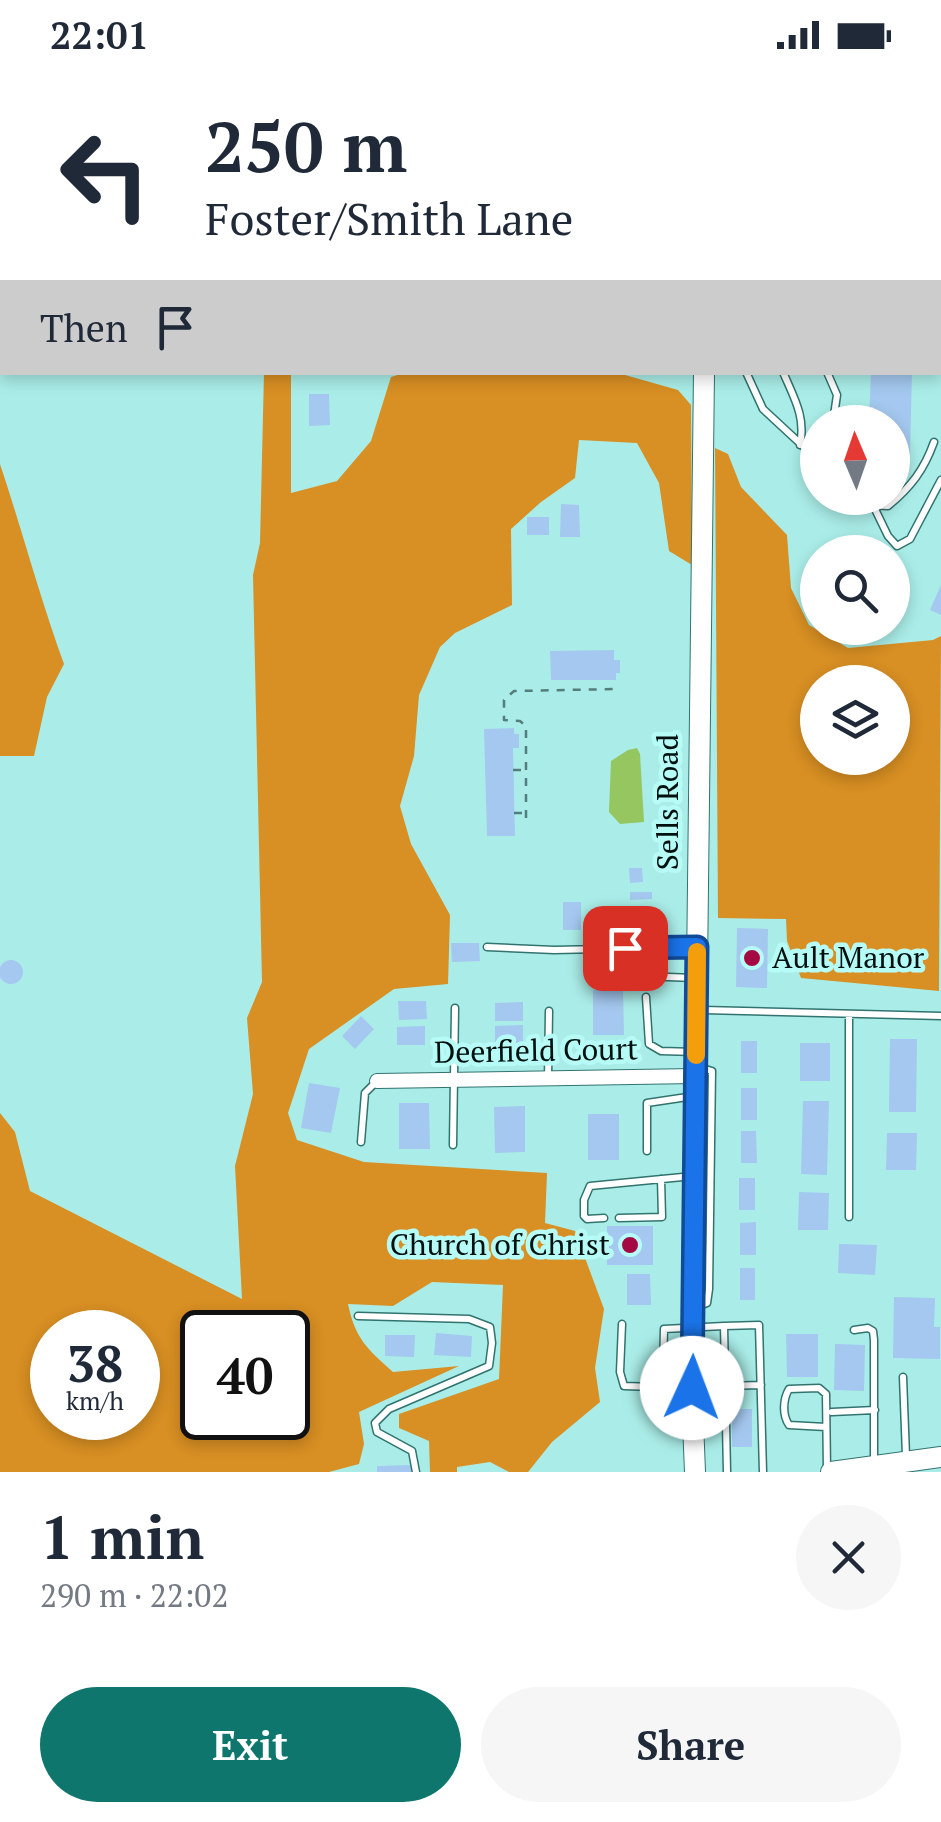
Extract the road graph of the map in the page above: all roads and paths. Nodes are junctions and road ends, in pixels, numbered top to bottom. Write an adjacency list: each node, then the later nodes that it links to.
1 (704, 375): 25 (street, Sells Road)
2 (747, 375): 8 (lane)
3 (785, 375): 6 (lane)
4 (828, 375): 5 (lane)
5 (836, 405)
6 (800, 410)
7 (934, 442): 10 (lane)
8 (800, 444)
9 (941, 480): 11 (lane)
10 (910, 487)
11 (878, 515)
12 (580, 680): 16 (path)
13 (599, 680): 15 (path)
14 (617, 688): 15 (path)
15 (600, 689): 16 (path)
16 (580, 690): 17 (path)
17 (504, 720): 18 (path); 20 (path)
18 (504, 728)
19 (519, 739): 20 (path)
20 (526, 739): 22 (path)
21 (513, 770): 22 (path)
22 (526, 770): 23 (path)
23 (514, 813)
24 (487, 947): 26 (lane)
25 (697, 947): 26 (lane); 27 (street, Sells Road)
26 (589, 948): 27 (lane)
27 (697, 978): 30 (street, Sells Road)
28 (646, 997): 37 (lane)
29 (455, 1008): 35 (lane)
30 (696, 1010): 32 (lane); 37 (street, Sells Road)
31 (548, 1011): 34 (lane)
32 (850, 1014): 33 (lane); 43 (lane)
33 (941, 1016)
34 (548, 1078): 35 (street, Deerfield Court); 37 (street, Deerfield Court)
35 (455, 1080): 36 (street, Deerfield Court); 39 (lane)
36 (377, 1082): 38 (lane)
37 (698, 1087): 40 (lane); 41 (street, Sells Road)
38 (361, 1142)
39 (453, 1145)
40 (647, 1150)
41 (700, 1164): 42 (lane); 47 (street, Sells Road)
42 (661, 1179): 44 (lane); 45 (lane)
43 (849, 1217)
44 (604, 1218)
45 (619, 1218)
46 (358, 1316): 62 (lane)
47 (694, 1317): 49 (lane); 51 (lane); 55 (street, Sells Road)
48 (622, 1324): 55 (lane)
49 (724, 1326): 53 (lane); 54 (lane)
50 (854, 1330): 56 (lane)
51 (663, 1370)
52 (903, 1377): 59 (lane)
53 (760, 1385): 54 (lane); 65 (lane)
54 (726, 1386): 64 (lane)
55 (692, 1388): 63 (street, Sells Road)
56 (874, 1410): 57 (lane); 61 (lane)
57 (832, 1412)
58 (826, 1428): 58 (lane); 66 (lane)
59 (906, 1462): 60 (street); 61 (street)
60 (934, 1463)
61 (874, 1466): 66 (street)
62 (416, 1472)
63 (696, 1472)
64 (727, 1472)
65 (762, 1472)
66 (837, 1472)

